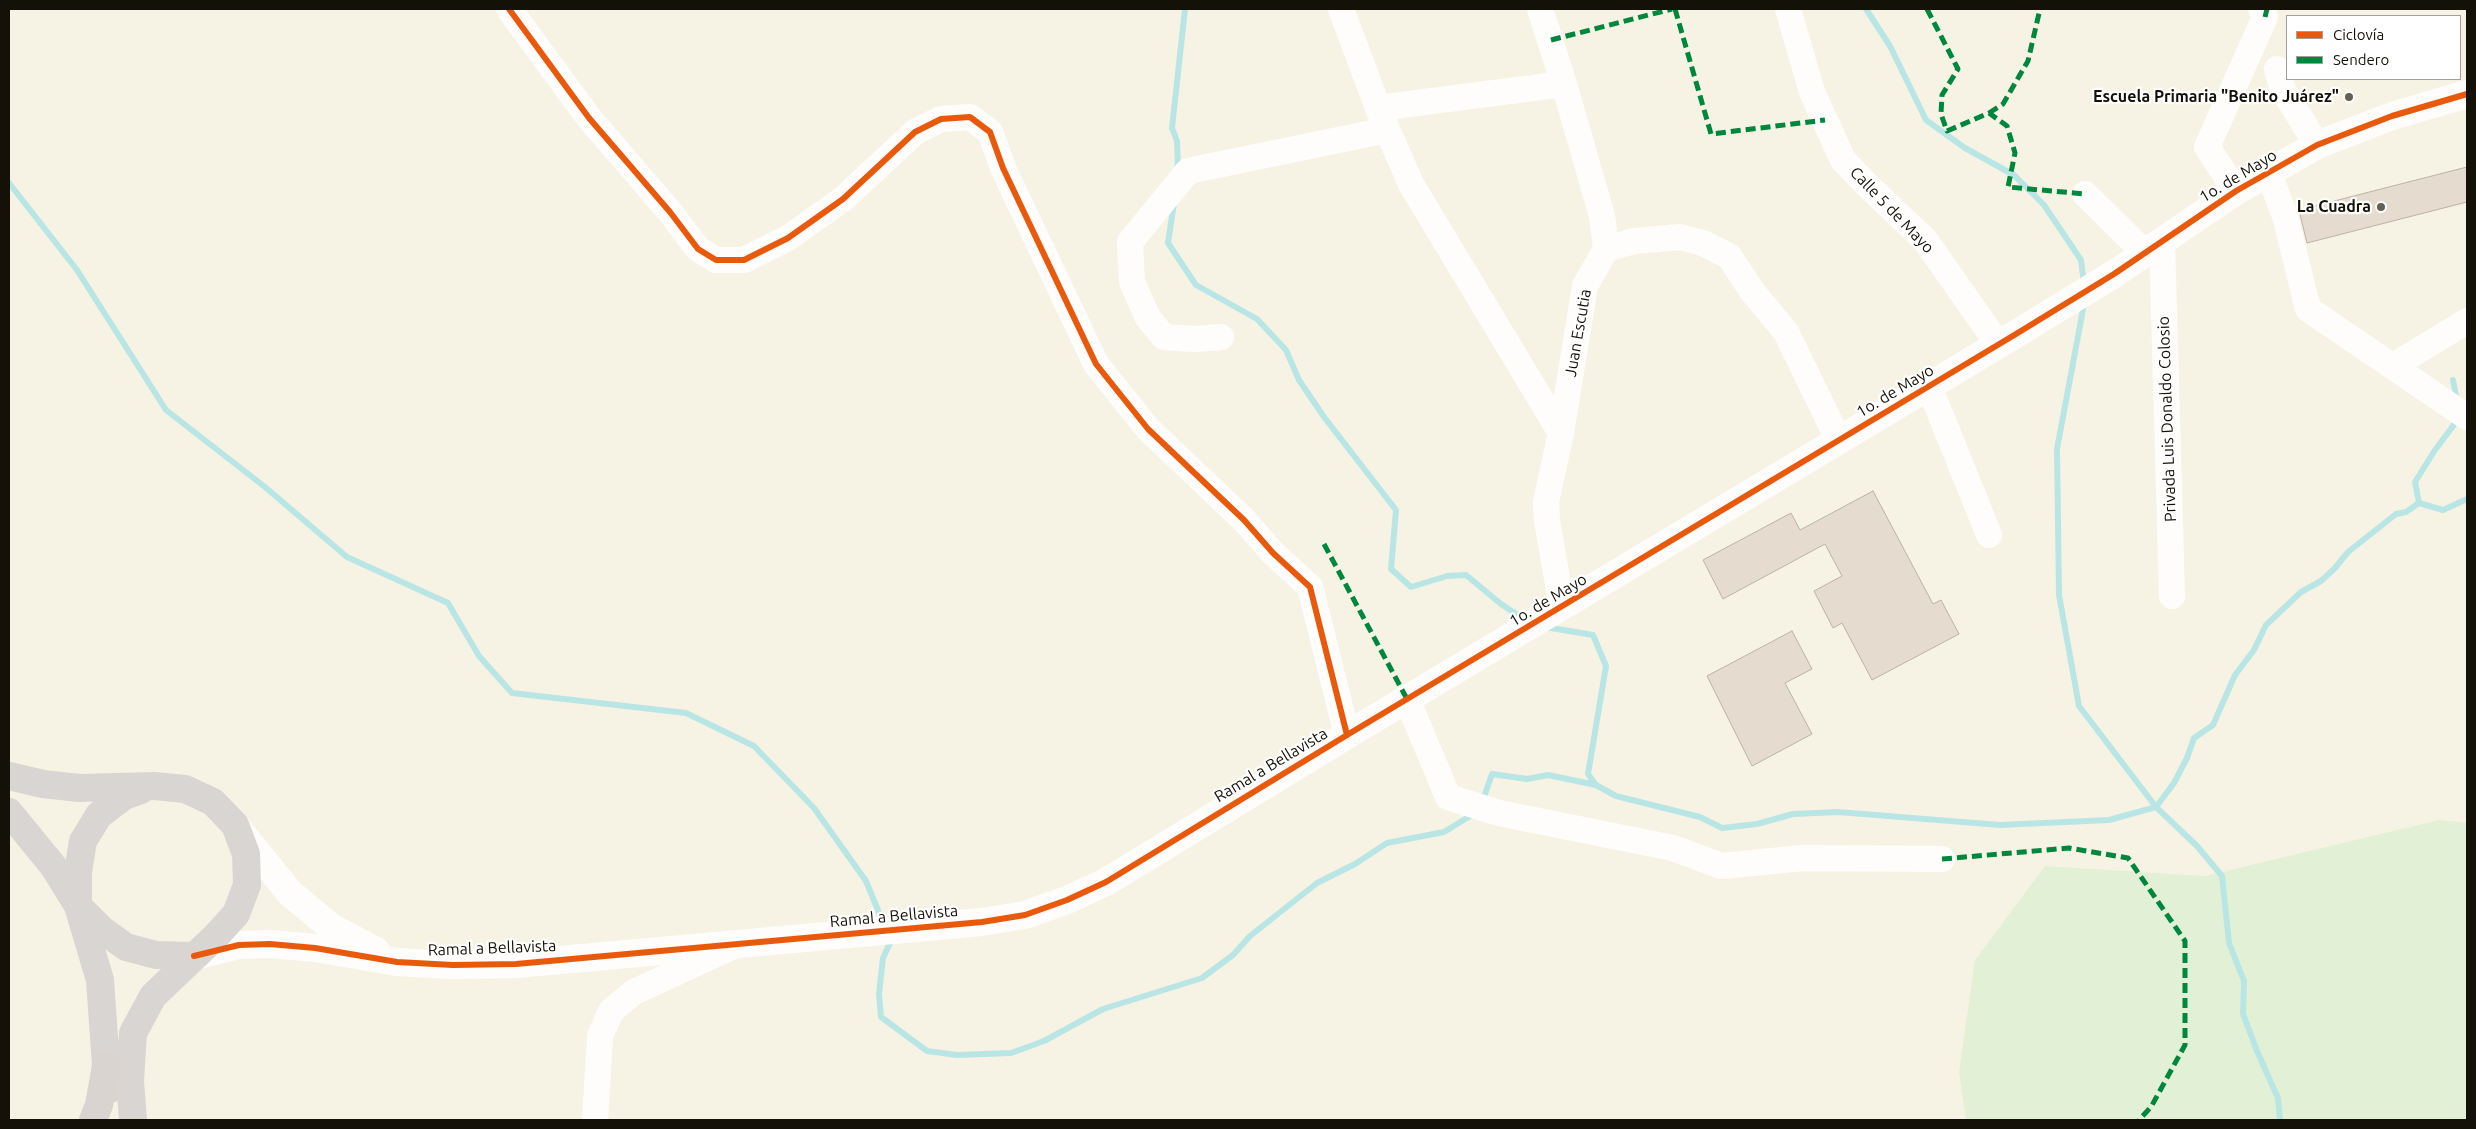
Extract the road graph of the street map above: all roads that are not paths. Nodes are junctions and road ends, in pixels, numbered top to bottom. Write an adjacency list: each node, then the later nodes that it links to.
1 (509, 9): 28 (street)
2 (1341, 9): 9 (street)
3 (1540, 9): 7 (street)
4 (1788, 9): 18 (street, Calle 5 de Mayo)
5 (2261, 9): 12 (street)
6 (2277, 69): 10 (street)
7 (1564, 84): 9 (street); 15 (street)
8 (2467, 94): 10 (street, 1o. de Mayo)
9 (1382, 119): 17 (street); 22 (street)
10 (2318, 145): 11 (street, 1o. de Mayo)
11 (2269, 174): 12 (street, 1o. de Mayo); 19 (street)
12 (2236, 191): 14 (street, 1o. de Mayo)
13 (2085, 194): 14 (street)
14 (2153, 246): 18 (street, 1o. de Mayo); 25 (street, Privada Luis Donaldo Colosio)
15 (1606, 249): 22 (street, Juan Escutia); 23 (street)
16 (2467, 321): 19 (street)
17 (1221, 336)
18 (2007, 339): 20 (street, 1o. de Mayo)
19 (2393, 366): 21 (street)
20 (1929, 386): 23 (street, 1o. de Mayo); 24 (street)
21 (2467, 417)
22 (1560, 433): 26 (street, Juan Escutia)
23 (1839, 441): 26 (street, 1o. de Mayo)
24 (1989, 535)
25 (2172, 596)
26 (1562, 607): 27 (street, 1o. de Mayo)
27 (1407, 699): 28 (street, 1o. de Mayo); 33 (street)
28 (1347, 735): 35 (street, Ramal a Bellavista)
29 (9, 776): 30 (main road)
30 (154, 786): 32 (main road); 34 (main road)
31 (9, 812): 34 (main road)
32 (235, 825): 36 (main road); 37 (street)
33 (1942, 859)
34 (78, 906): 36 (main road); 38 (main road)
35 (739, 944): 37 (street, Ramal a Bellavista); 42 (street)
36 (194, 956): 37 (street, Ramal a Bellavista); 41 (main road)
37 (397, 962)
38 (106, 1066): 39 (highway); 40 (main road)
39 (93, 1120)
40 (116, 1120)
41 (133, 1120)
42 (595, 1120)

